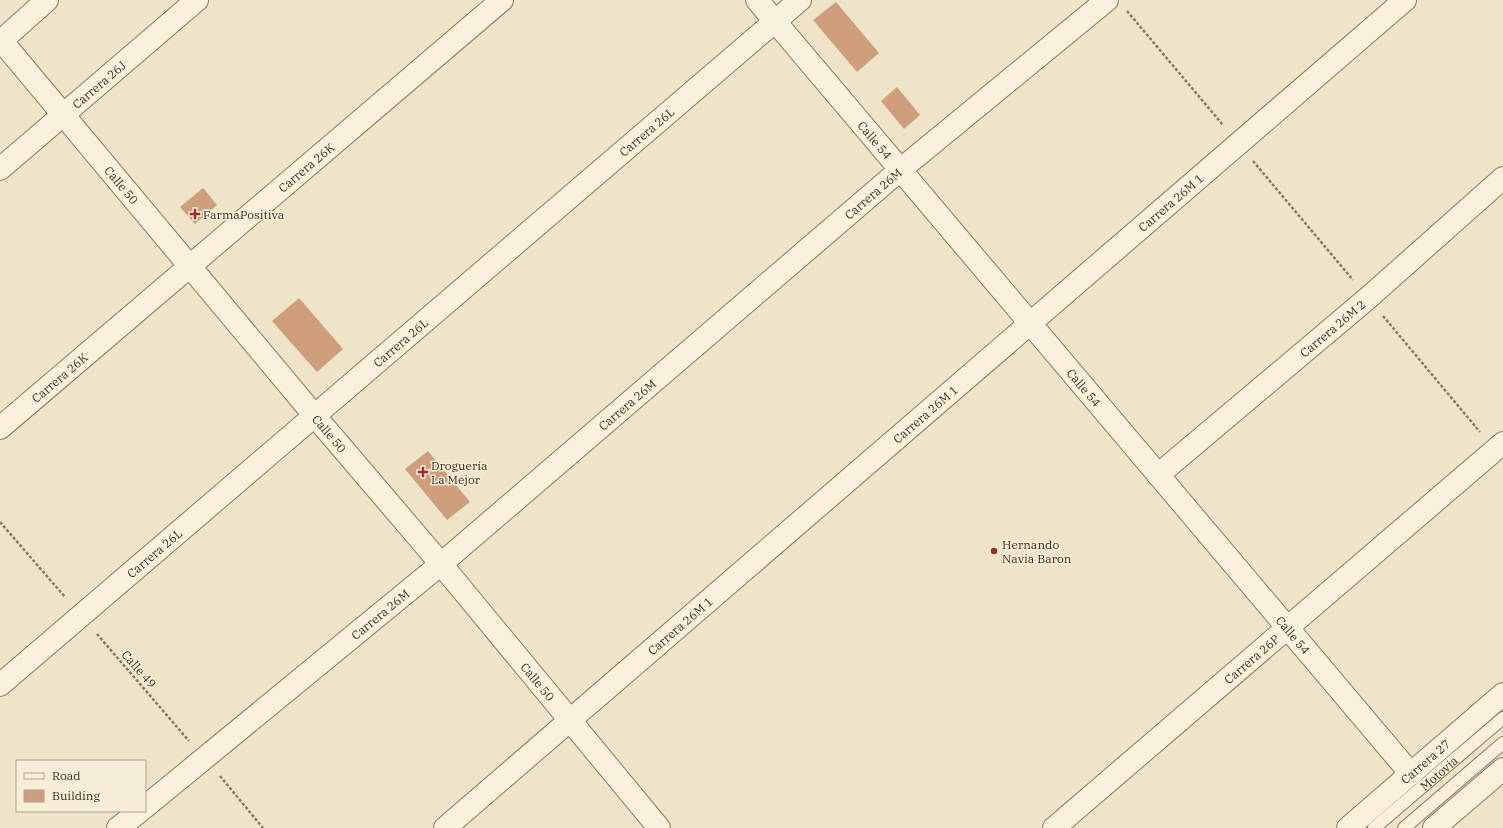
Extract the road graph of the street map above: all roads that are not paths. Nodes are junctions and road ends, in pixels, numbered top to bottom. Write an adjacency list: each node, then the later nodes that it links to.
1 (47, 0): 9 (street)
2 (197, 0): 10 (street, Carrera 26J)
3 (502, 0): 14 (street, Carrera 26K)
4 (757, 0): 8 (street, Calle 54)
5 (800, 0): 8 (street, Carrera 26L)
6 (1405, 0): 15 (street, Carrera 26M 1)
7 (1115, 3): 12 (street, Carrera 26M)
8 (775, 21): 12 (street, Calle 54); 16 (street, Carrera 26L)
9 (0, 40): 10 (street, Calle 50)
10 (63, 115): 11 (street, Carrera 26J); 14 (street, Calle 50)
11 (0, 169)
12 (900, 170): 15 (street, Calle 54); 20 (street, Carrera 26M)
13 (1503, 178): 19 (street, Carrera 26M 2)
14 (190, 266): 16 (street, Calle 50); 17 (street, Carrera 26K)
15 (1030, 323): 19 (street, Calle 54); 25 (street, Carrera 26M 1)
16 (314, 415): 20 (street, Calle 50); 22 (street, Carrera 26L)
17 (0, 428)
18 (1499, 446): 21 (street, Carrera 26P)
19 (1158, 475): 21 (street, Calle 54)
20 (440, 564): 25 (street, Calle 50); 29 (street, Carrera 26M)
21 (1287, 628): 28 (street, Calle 54); 35 (street, Carrera 26P)
22 (0, 684)
23 (1503, 694): 28 (street, Carrera 27)
24 (1503, 718): 37 (lane, Motovia)
25 (569, 721): 33 (street, Carrera 26M 1); 34 (street, Calle 50)
26 (1503, 744): 38 (lane, Motovia)
27 (1503, 768): 31 (street)
28 (1411, 774): 36 (street, Carrera 27)
29 (146, 806)
30 (139, 812): 32 (street)
31 (1444, 825)
32 (118, 828)
33 (445, 828)
34 (659, 828)
35 (1054, 828)
36 (1348, 828)
37 (1374, 828)
38 (1404, 828)

